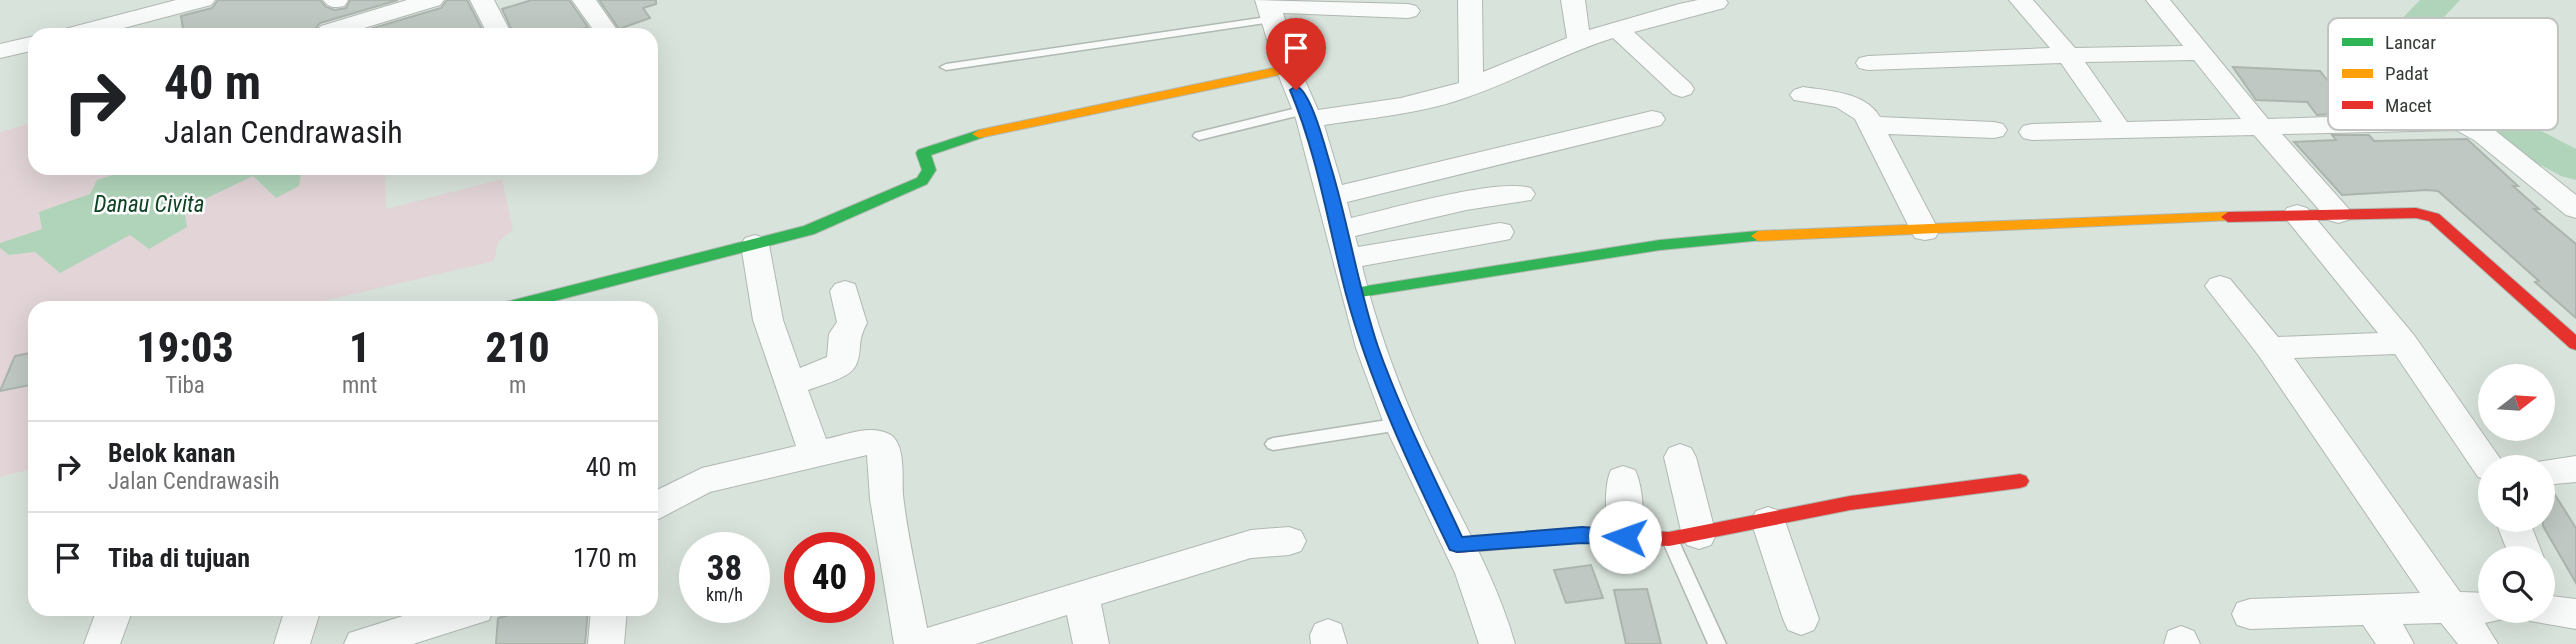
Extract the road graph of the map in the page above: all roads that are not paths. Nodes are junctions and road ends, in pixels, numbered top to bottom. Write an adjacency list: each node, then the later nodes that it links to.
1 (107, 0): 14 (street)
2 (203, 0): 14 (street)
3 (432, 0): 16 (street)
4 (482, 0): 17 (street)
5 (584, 0): 18 (street)
6 (1470, 0): 28 (street)
7 (1573, 0): 20 (street)
8 (2021, 0): 24 (street)
9 (2158, 0): 23 (street)
10 (1716, 3): 11 (street)
11 (1678, 5): 19 (street)
12 (1270, 8): 13 (street); 26 (lane); 27 (street)
13 (1408, 11)
14 (103, 27): 15 (street)
15 (99, 28)
16 (339, 28)
17 (496, 28)
18 (604, 28)
19 (1618, 29): 20 (street); 29 (street)
20 (1579, 41): 28 (street)
21 (28, 45): 22 (street)
22 (0, 51)
23 (2201, 53): 24 (street); 35 (street)
24 (2068, 55): 25 (street); 37 (street)
25 (1868, 63)
26 (946, 67)
27 (1288, 69): 31 (street); 48 (street)
28 (1471, 86): 31 (street)
29 (1682, 89)
30 (1803, 94): 33 (street)
31 (1307, 115): 40 (lane); 42 (street)
32 (1652, 119): 42 (street)
33 (1871, 125): 36 (street); 46 (street)
34 (2328, 125): 35 (street)
35 (2261, 127): 37 (street); 45 (street)
36 (1994, 130)
37 (2120, 130): 39 (street)
38 (2475, 130): 43 (street)
39 (2032, 132)
40 (1199, 136)
41 (1521, 194): 49 (street)
42 (1332, 196): 49 (street)
43 (2576, 209)
44 (2297, 214): 45 (street); 46 (street); 54 (street)
45 (2338, 214): 55 (street)
46 (1924, 231): 52 (street)
47 (1500, 232): 49 (street)
48 (755, 245): 53 (street); 57 (street)
49 (1343, 245): 52 (street)
50 (2220, 286): 56 (street)
51 (845, 291): 57 (street)
52 (1354, 293): 58 (street)
53 (534, 301)
54 (2403, 343): 56 (street); 61 (street)
55 (2576, 344)
56 (2270, 348): 74 (street)
57 (790, 385): 60 (street)
58 (1400, 424): 59 (lane); 72 (street)
59 (1273, 444)
60 (815, 454): 67 (street); 87 (street)
61 (2481, 455)
62 (1680, 457): 70 (street)
63 (2576, 469): 64 (street)
64 (2555, 471)
65 (1623, 479): 69 (street)
66 (2020, 481): 68 (street)
67 (658, 505)
68 (1768, 521): 70 (street); 82 (street)
69 (1625, 537): 70 (street); 72 (street)
70 (1684, 537): 91 (lane)
71 (1289, 541): 73 (street)
72 (1457, 545): 90 (street)
73 (1081, 595): 88 (street); 89 (street)
74 (2450, 607): 75 (street); 76 (street); 93 (street)
75 (2478, 608)
76 (2373, 610): 77 (street); 92 (street)
77 (2250, 614)
78 (112, 616): 83 (street)
79 (301, 616): 84 (street)
80 (454, 616): 85 (street)
81 (608, 616): 86 (street)
82 (1801, 619)
83 (102, 644)
84 (292, 644)
85 (362, 644)
86 (606, 644)
87 (912, 644)
88 (926, 644)
89 (1091, 644)
90 (1497, 644)
91 (1717, 644)
92 (2396, 644)
93 (2480, 644)

